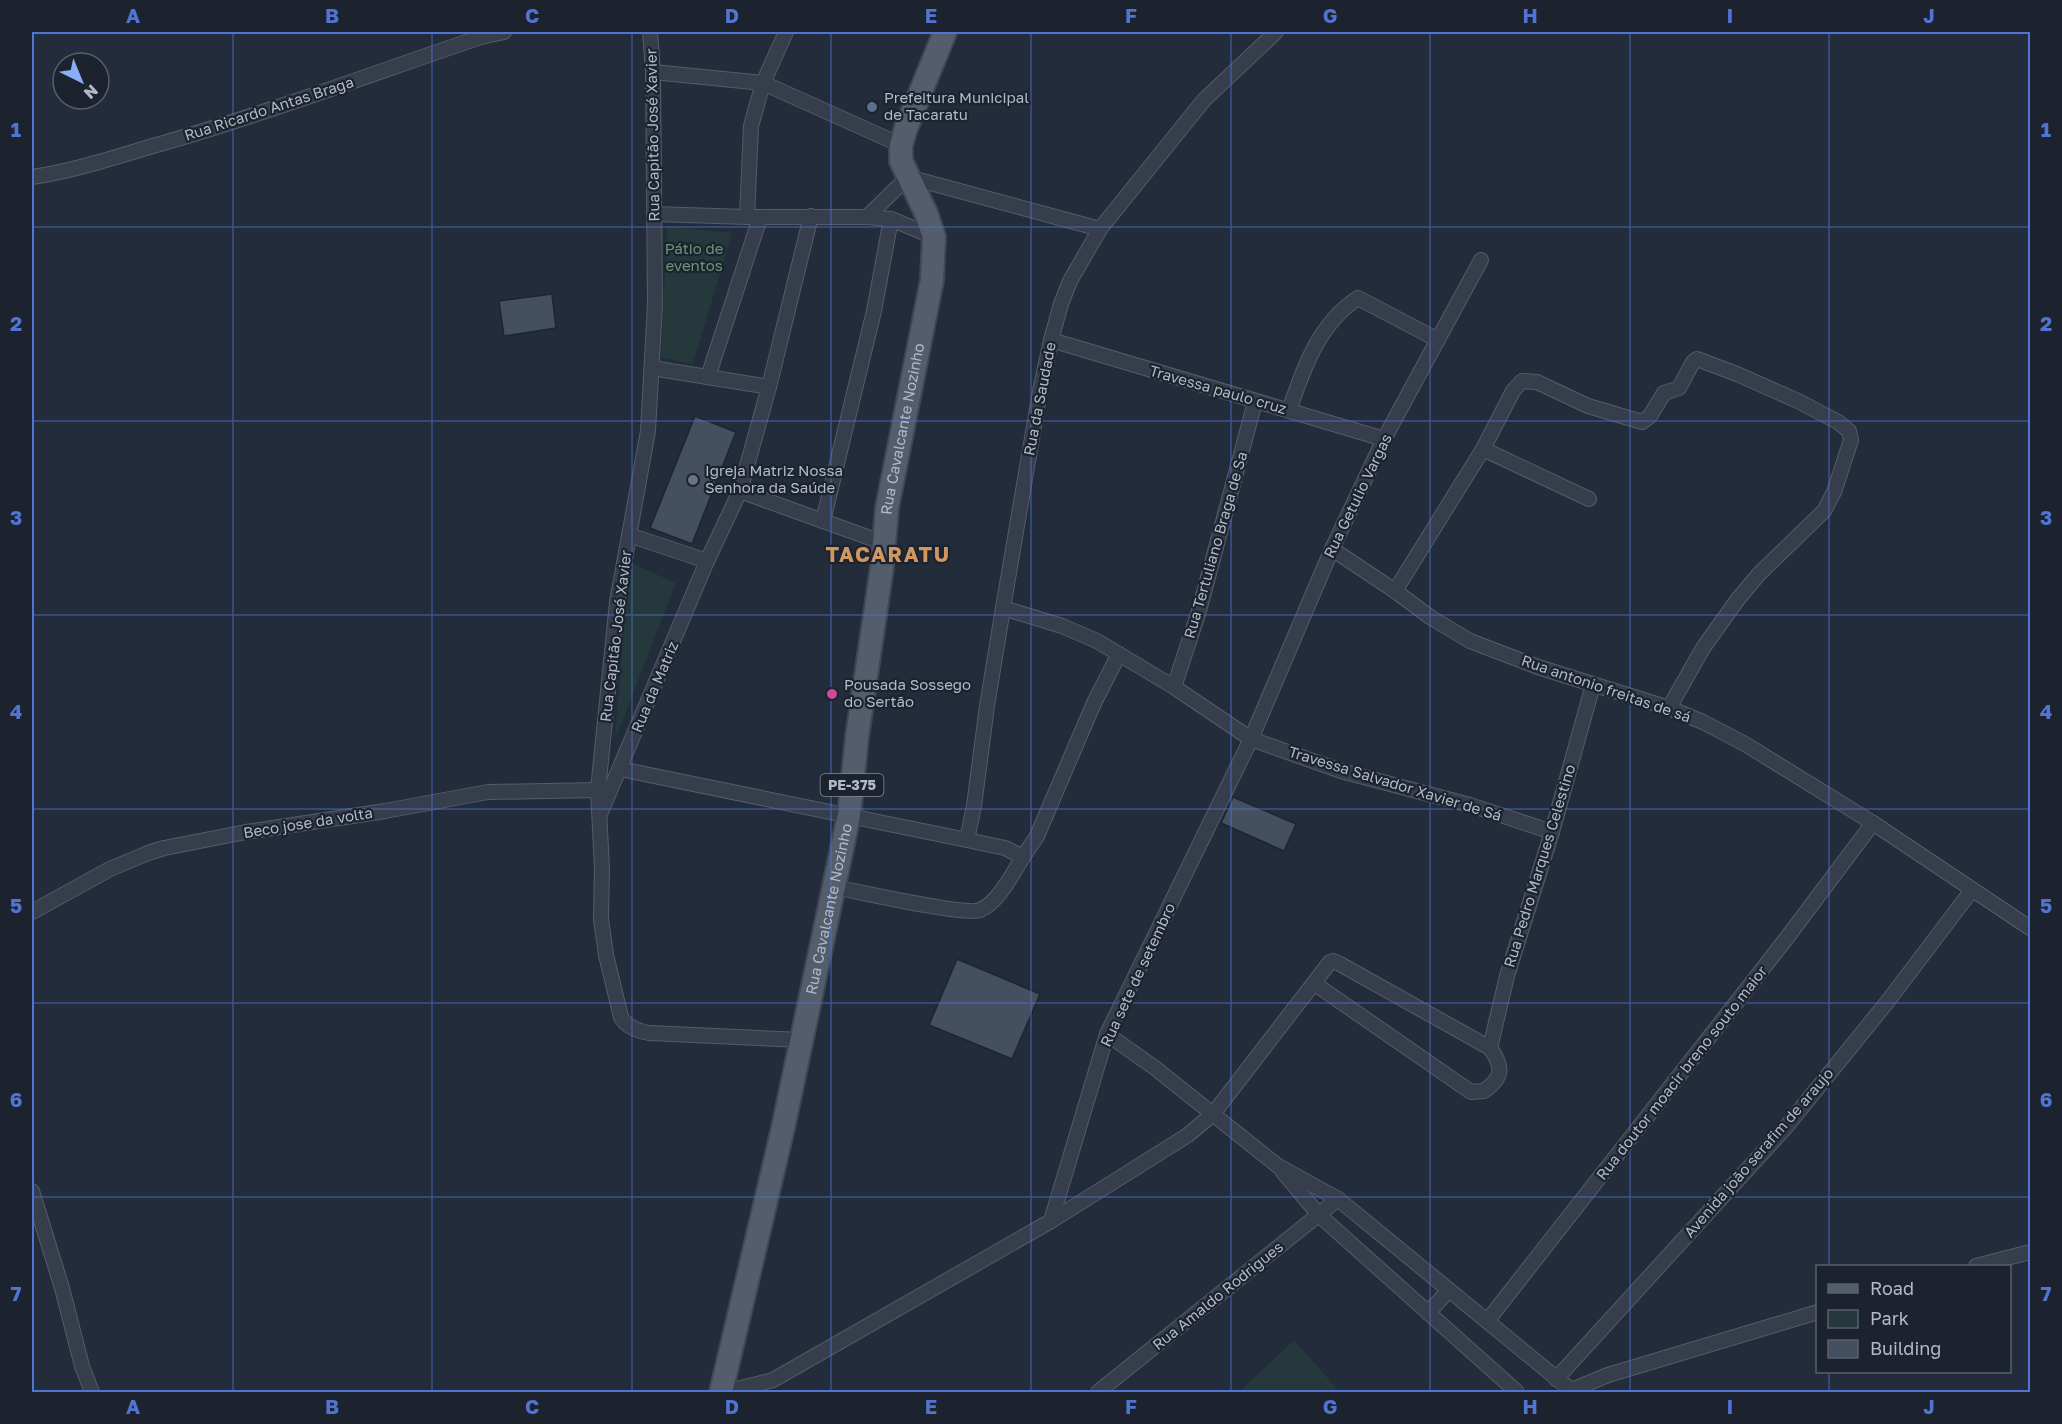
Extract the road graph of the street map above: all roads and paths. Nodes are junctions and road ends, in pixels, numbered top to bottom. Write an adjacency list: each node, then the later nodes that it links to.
1 (504, 32): 9 (street, Rua Ricardo Antas Braga)
2 (650, 32): 6 (street, Rua Capitão José Xavier)
3 (786, 32): 7 (street)
4 (945, 32): 8 (main road, PE-375)
5 (1276, 32): 16 (street, Rua da Saudade)
6 (653, 72): 7 (street); 11 (street, Rua Capitão José Xavier)
7 (763, 83): 8 (street); 14 (street)
8 (902, 145): 10 (main road, PE-375)
9 (32, 177)
10 (908, 177): 13 (street); 16 (street); 17 (main road, Rua Cavalcante Nozinho / PE-375)
11 (654, 214): 14 (street); 21 (street, Rua Capitão José Xavier)
12 (811, 216): 13 (street); 14 (street); 23 (street, Rua da Matriz)
13 (867, 217): 15 (street)
14 (754, 218): 22 (street)
15 (891, 219): 17 (street); 30 (street)
16 (1100, 229): 19 (street, Rua da Saudade)
17 (934, 237): 32 (main road, Rua Cavalcante Nozinho / PE-375)
18 (1481, 260): 20 (street, Rua Getulio Vargas)
19 (1051, 340): 24 (street, Travessa paulo cruz); 36 (street, Rua da Saudade)
20 (1438, 340): 25 (street); 26 (street, Rua Getulio Vargas)
21 (652, 368): 22 (street); 31 (street, Rua Capitão José Xavier)
22 (708, 377): 23 (street)
23 (769, 387): 28 (street, Rua da Matriz)
24 (1255, 402): 25 (street, Travessa paulo cruz); 39 (street, Rua Tertuliano Braga de Sa)
25 (1289, 411): 26 (street, Travessa paulo cruz)
26 (1384, 440): 33 (street, Rua Getulio Vargas)
27 (1483, 449): 29 (street); 35 (street); 40 (street)
28 (740, 490): 30 (street); 34 (street, Rua da Matriz)
29 (1589, 499)
30 (823, 521): 32 (street)
31 (629, 535): 34 (street); 43 (street, Rua Capitão José Xavier)
32 (884, 543): 45 (main road, Rua Cavalcante Nozinho / PE-375)
33 (1332, 549): 35 (street, Rua antonio freitas de sá); 41 (street, Rua Getulio Vargas)
34 (707, 561): 42 (street, Rua da Matriz)
35 (1395, 591): 38 (street, Rua antonio freitas de sá)
36 (1003, 609): 37 (street, Travessa Salvador Xavier de Sá); 48 (street, Rua da Saudade)
37 (1119, 654): 39 (street, Travessa Salvador Xavier de Sá); 49 (street)
38 (1593, 685): 40 (street, Rua antonio freitas de sá); 47 (street, Rua Pedro Marques Celestino)
39 (1174, 687): 41 (street, Travessa Salvador Xavier de Sá)
40 (1669, 708): 46 (street, Rua antonio freitas de sá)
41 (1251, 739): 47 (street, Travessa Salvador Xavier de Sá); 55 (street, Rua sete de setembro)
42 (620, 769): 44 (street, Rua da Matriz); 45 (street)
43 (598, 790): 44 (street, Rua Capitão José Xavier); 52 (street, Beco jose da volta)
44 (600, 813): 56 (street, Rua Capitão José Xavier)
45 (849, 815): 48 (street); 50 (main road, Rua Cavalcante Nozinho / PE-375)
46 (1873, 823): 51 (street, Rua antonio freitas de sá); 69 (street, Rua doutor moacir breno souto maior)
47 (1552, 832): 57 (street, Rua Pedro Marques Celestino)
48 (967, 840): 49 (street)
49 (1023, 857): 50 (street)
50 (834, 886): 56 (main road, Rua Cavalcante Nozinho / PE-375)
51 (1972, 890): 53 (street, Rua antonio freitas de sá); 70 (street, Avenida joão serafim de araujo)
52 (32, 912)
53 (2031, 928)
54 (1318, 978): 57 (street); 57 (street); 58 (street)
55 (1107, 1034): 58 (street); 63 (street, Rua sete de setembro)
56 (802, 1040): 74 (main road, Rua Cavalcante Nozinho / PE-375)
57 (1490, 1048)
58 (1213, 1114): 59 (street); 63 (street)
59 (1278, 1166): 61 (street); 62 (street)
60 (32, 1191): 73 (street)
61 (1338, 1199): 62 (street, Rua Amaldo Rodrigues); 66 (street)
62 (1320, 1215): 67 (street); 76 (street, Rua Amaldo Rodrigues)
63 (1051, 1221): 71 (street)
64 (2031, 1252): 65 (street)
65 (1980, 1265)
66 (1449, 1290): 67 (street); 69 (street)
67 (1428, 1313): 77 (street)
68 (1816, 1313): 72 (street)
69 (1488, 1320): 70 (street)
70 (1556, 1378): 72 (street)
71 (773, 1380): 74 (street); 75 (street)
72 (1569, 1391)
73 (92, 1392)
74 (723, 1392)
75 (764, 1392)
76 (1098, 1392)
77 (1516, 1392)

